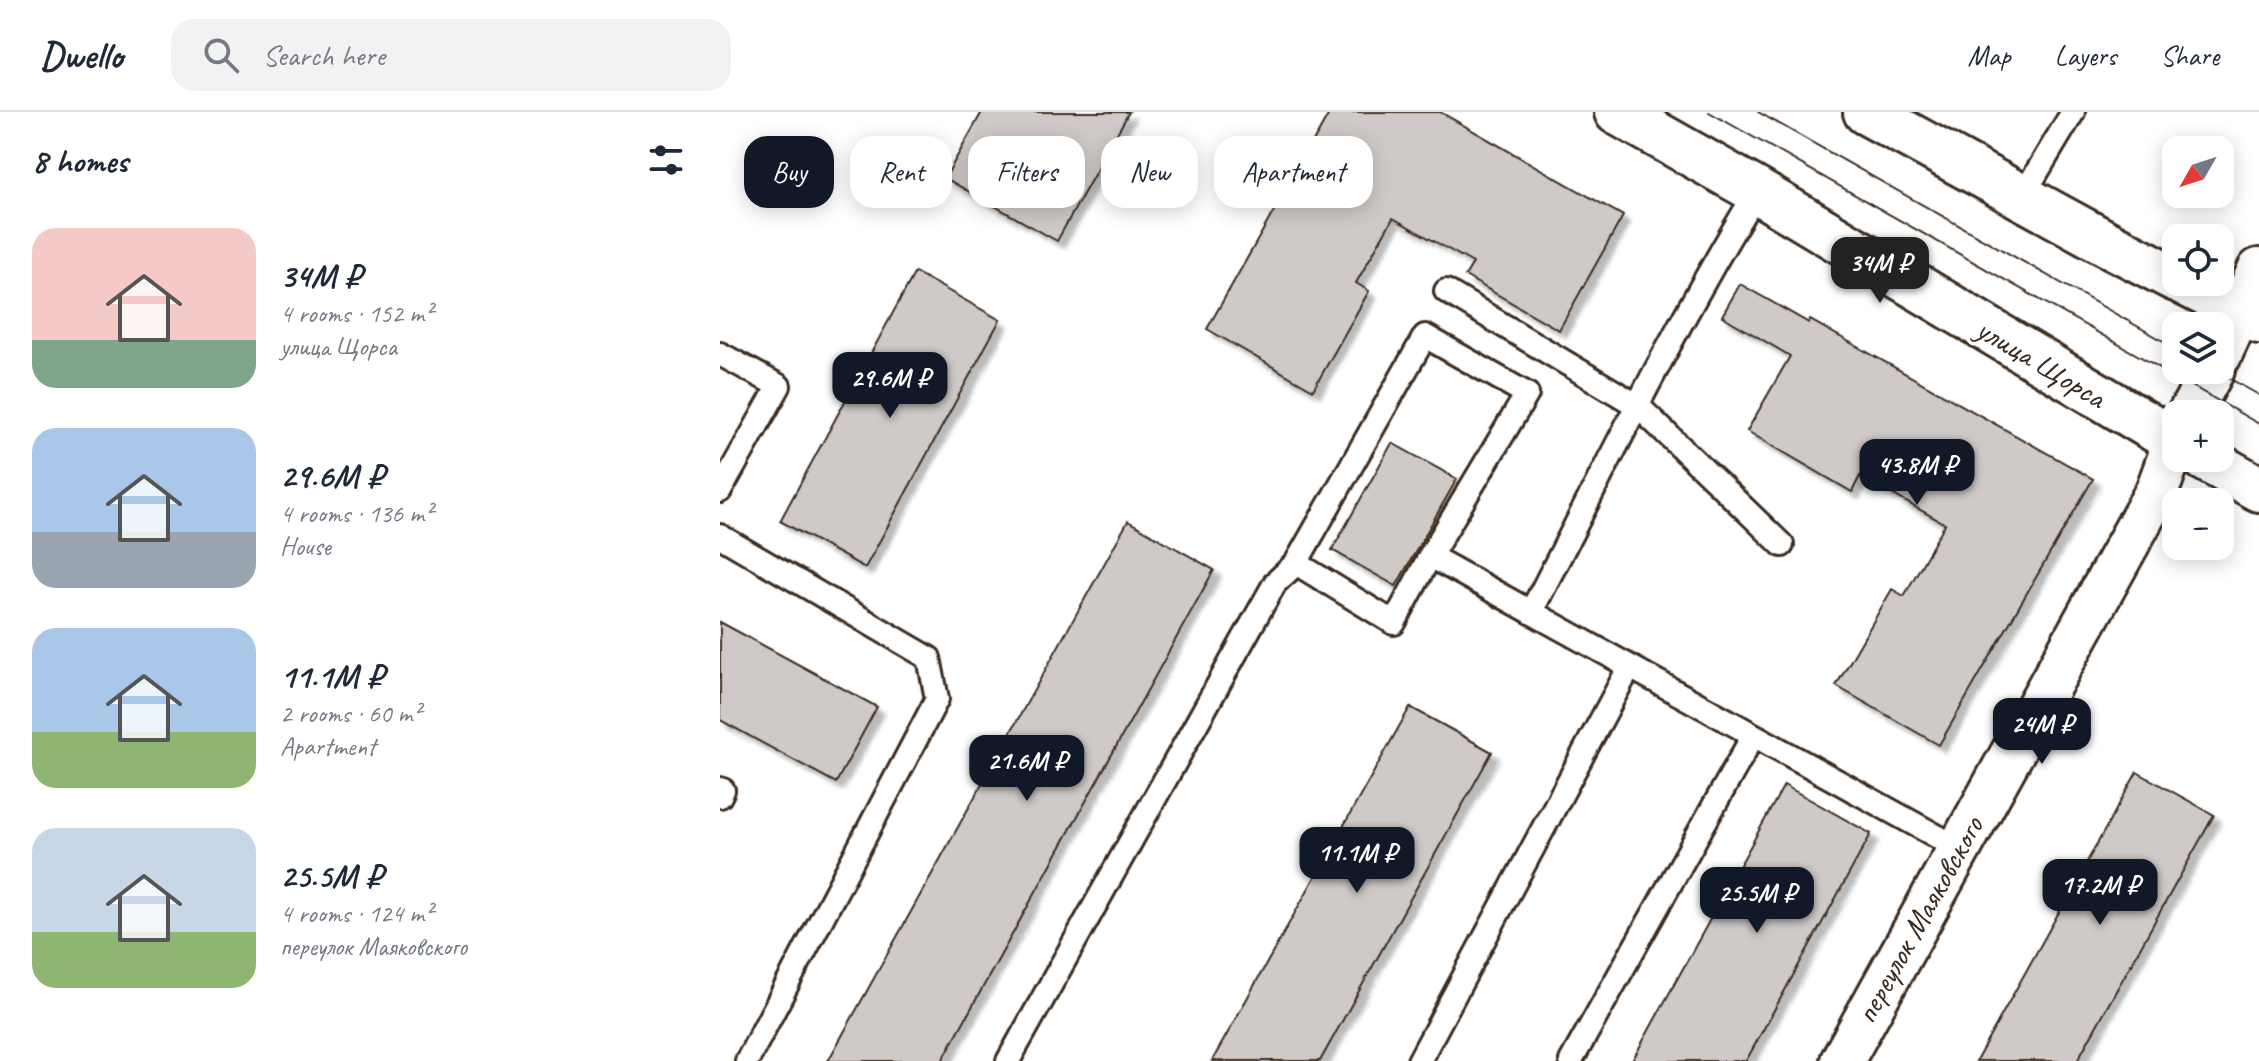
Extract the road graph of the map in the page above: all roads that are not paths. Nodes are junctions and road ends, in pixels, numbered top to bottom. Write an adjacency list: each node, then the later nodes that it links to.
1 (1617, 112): 4 (main road, улица Щорса)
2 (1866, 112): 5 (main road)
3 (2073, 112): 5 (lane)
4 (1757, 191): 13 (lane); 14 (main road, улица Щорса)
5 (2022, 197): 7 (main road)
6 (2259, 270): 10 (street)
7 (2162, 272)
8 (1446, 291): 13 (lane)
9 (2210, 296): 10 (main road)
10 (2249, 316): 11 (street)
11 (2234, 336)
12 (720, 354): 18 (lane)
13 (1638, 406): 20 (lane); 23 (lane)
14 (2162, 426)
15 (2167, 472): 28 (street, переулок Маяковского)
16 (2234, 472): 17 (main road, улица Щорса)
17 (2259, 489)
18 (720, 491)
19 (720, 536): 29 (lane)
20 (1782, 545)
21 (1430, 556): 22 (lane); 22 (lane); 23 (lane)
22 (1296, 563): 30 (lane)
23 (1531, 612): 24 (lane)
24 (1629, 668): 25 (lane); 31 (lane)
25 (1753, 736): 28 (lane); 32 (lane)
26 (720, 789): 27 (lane)
27 (720, 796)
28 (1958, 848): 33 (street, переулок Маяковского)
29 (747, 1061)
30 (1008, 1061)
31 (1419, 1061)
32 (1571, 1061)
33 (1842, 1061)

